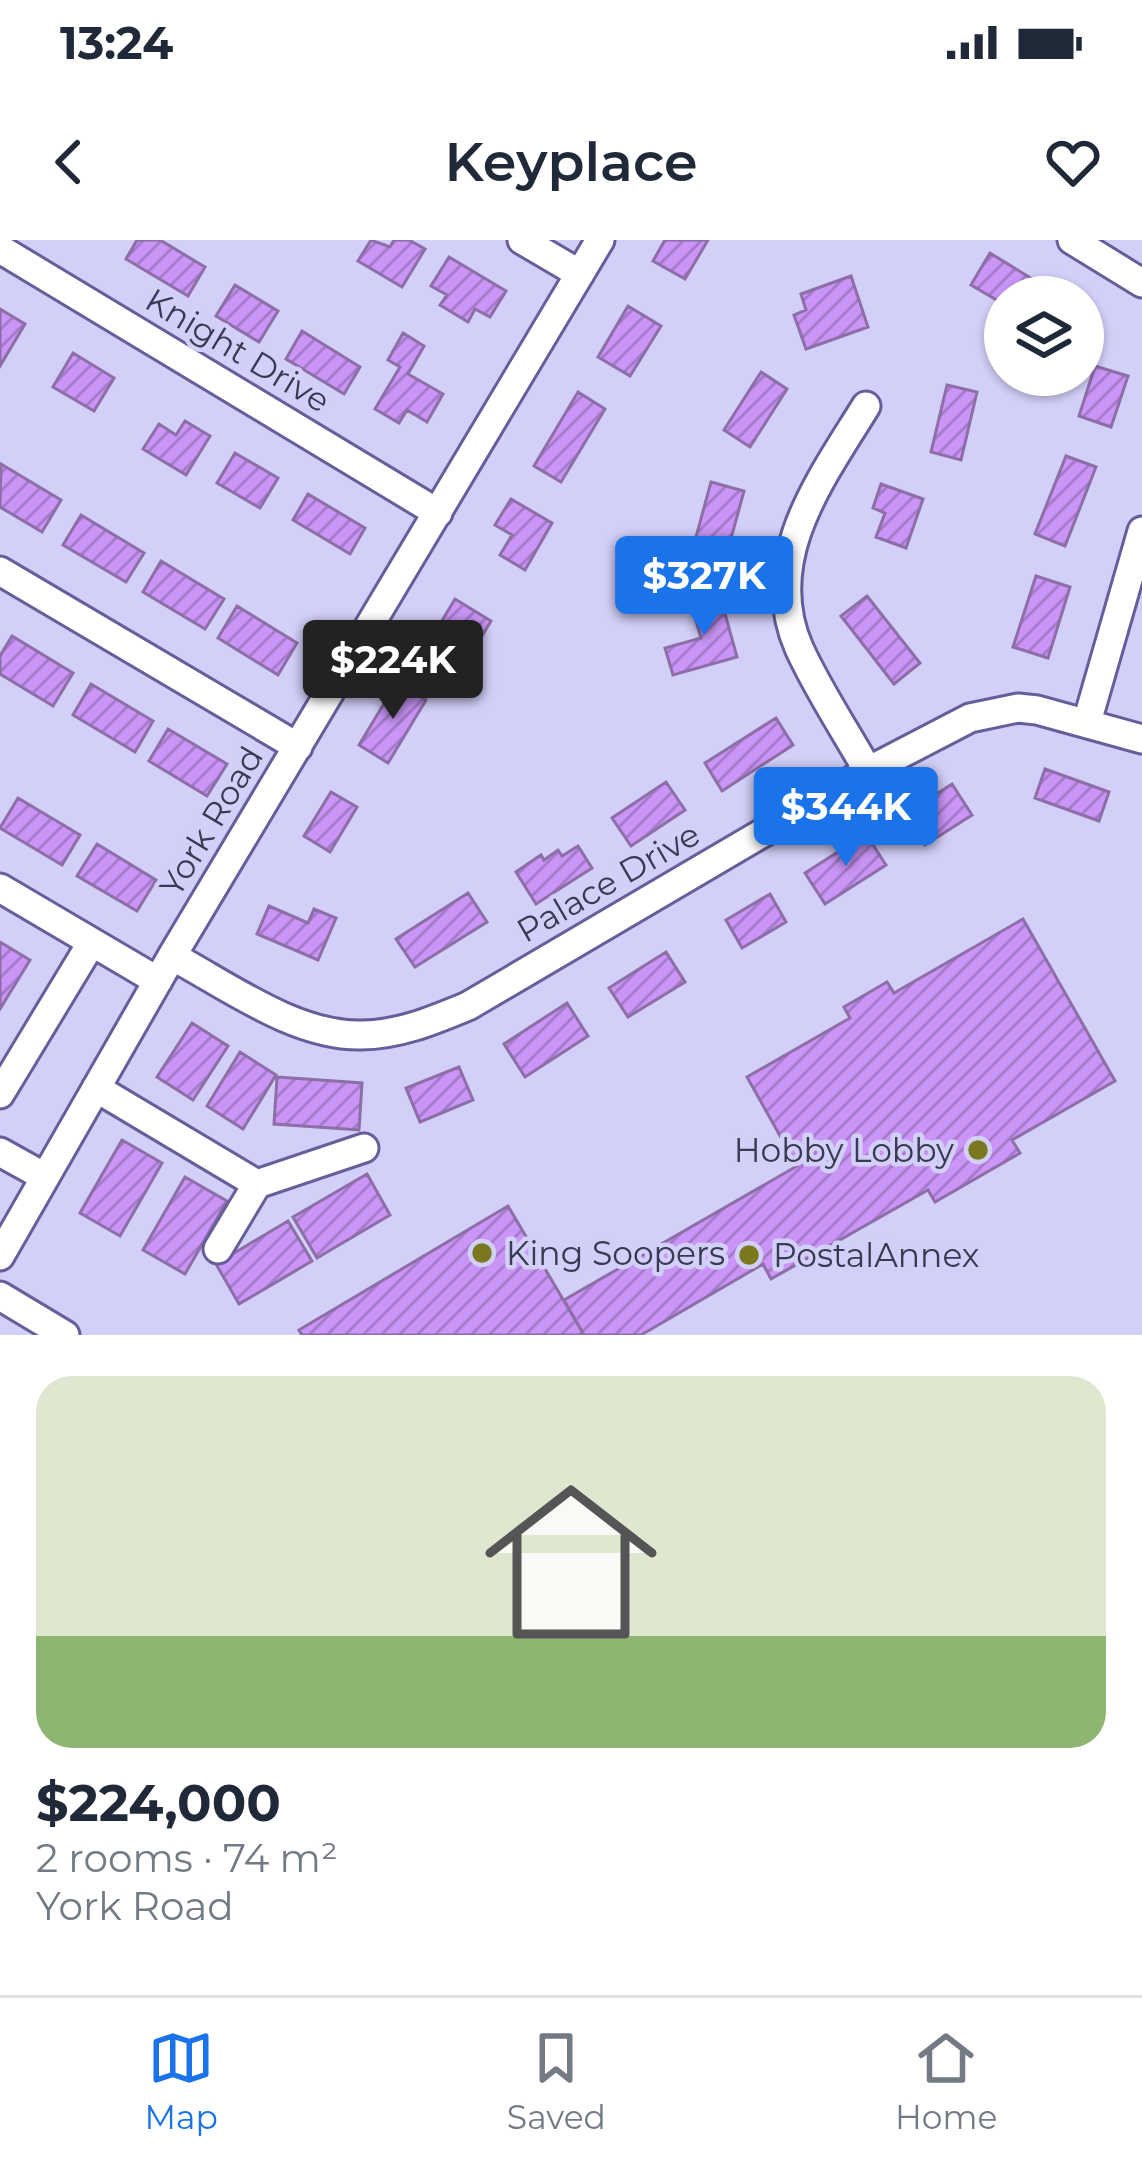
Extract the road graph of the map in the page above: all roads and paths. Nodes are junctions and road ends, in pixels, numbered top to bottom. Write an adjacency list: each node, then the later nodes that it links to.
1 (522, 240): 5 (street)
2 (600, 240): 5 (street, York Road)
3 (1072, 240): 6 (street)
4 (0, 249): 8 (street, Knight Drive)
5 (580, 274): 8 (street, York Road)
6 (1142, 283)
7 (866, 406): 14 (street)
8 (438, 513): 13 (street, York Road)
9 (1142, 531): 11 (street)
10 (0, 572): 13 (street)
11 (1087, 722): 12 (street, Palace Drive); 14 (street, Palace Drive)
12 (1142, 739)
13 (298, 747): 17 (street, York Road)
14 (868, 771): 17 (street, Palace Drive)
15 (0, 888): 16 (street)
16 (92, 942): 18 (street); 20 (street)
17 (172, 956): 18 (street, York Road)
18 (158, 981): 19 (street, York Road)
19 (96, 1088): 23 (street, York Road); 24 (street)
20 (0, 1094)
21 (364, 1148): 24 (street)
22 (0, 1152): 23 (street)
23 (45, 1177): 25 (street, York Road)
24 (257, 1184): 26 (street)
25 (3, 1242)
26 (218, 1249)
27 (0, 1296): 28 (street)
28 (64, 1335)

